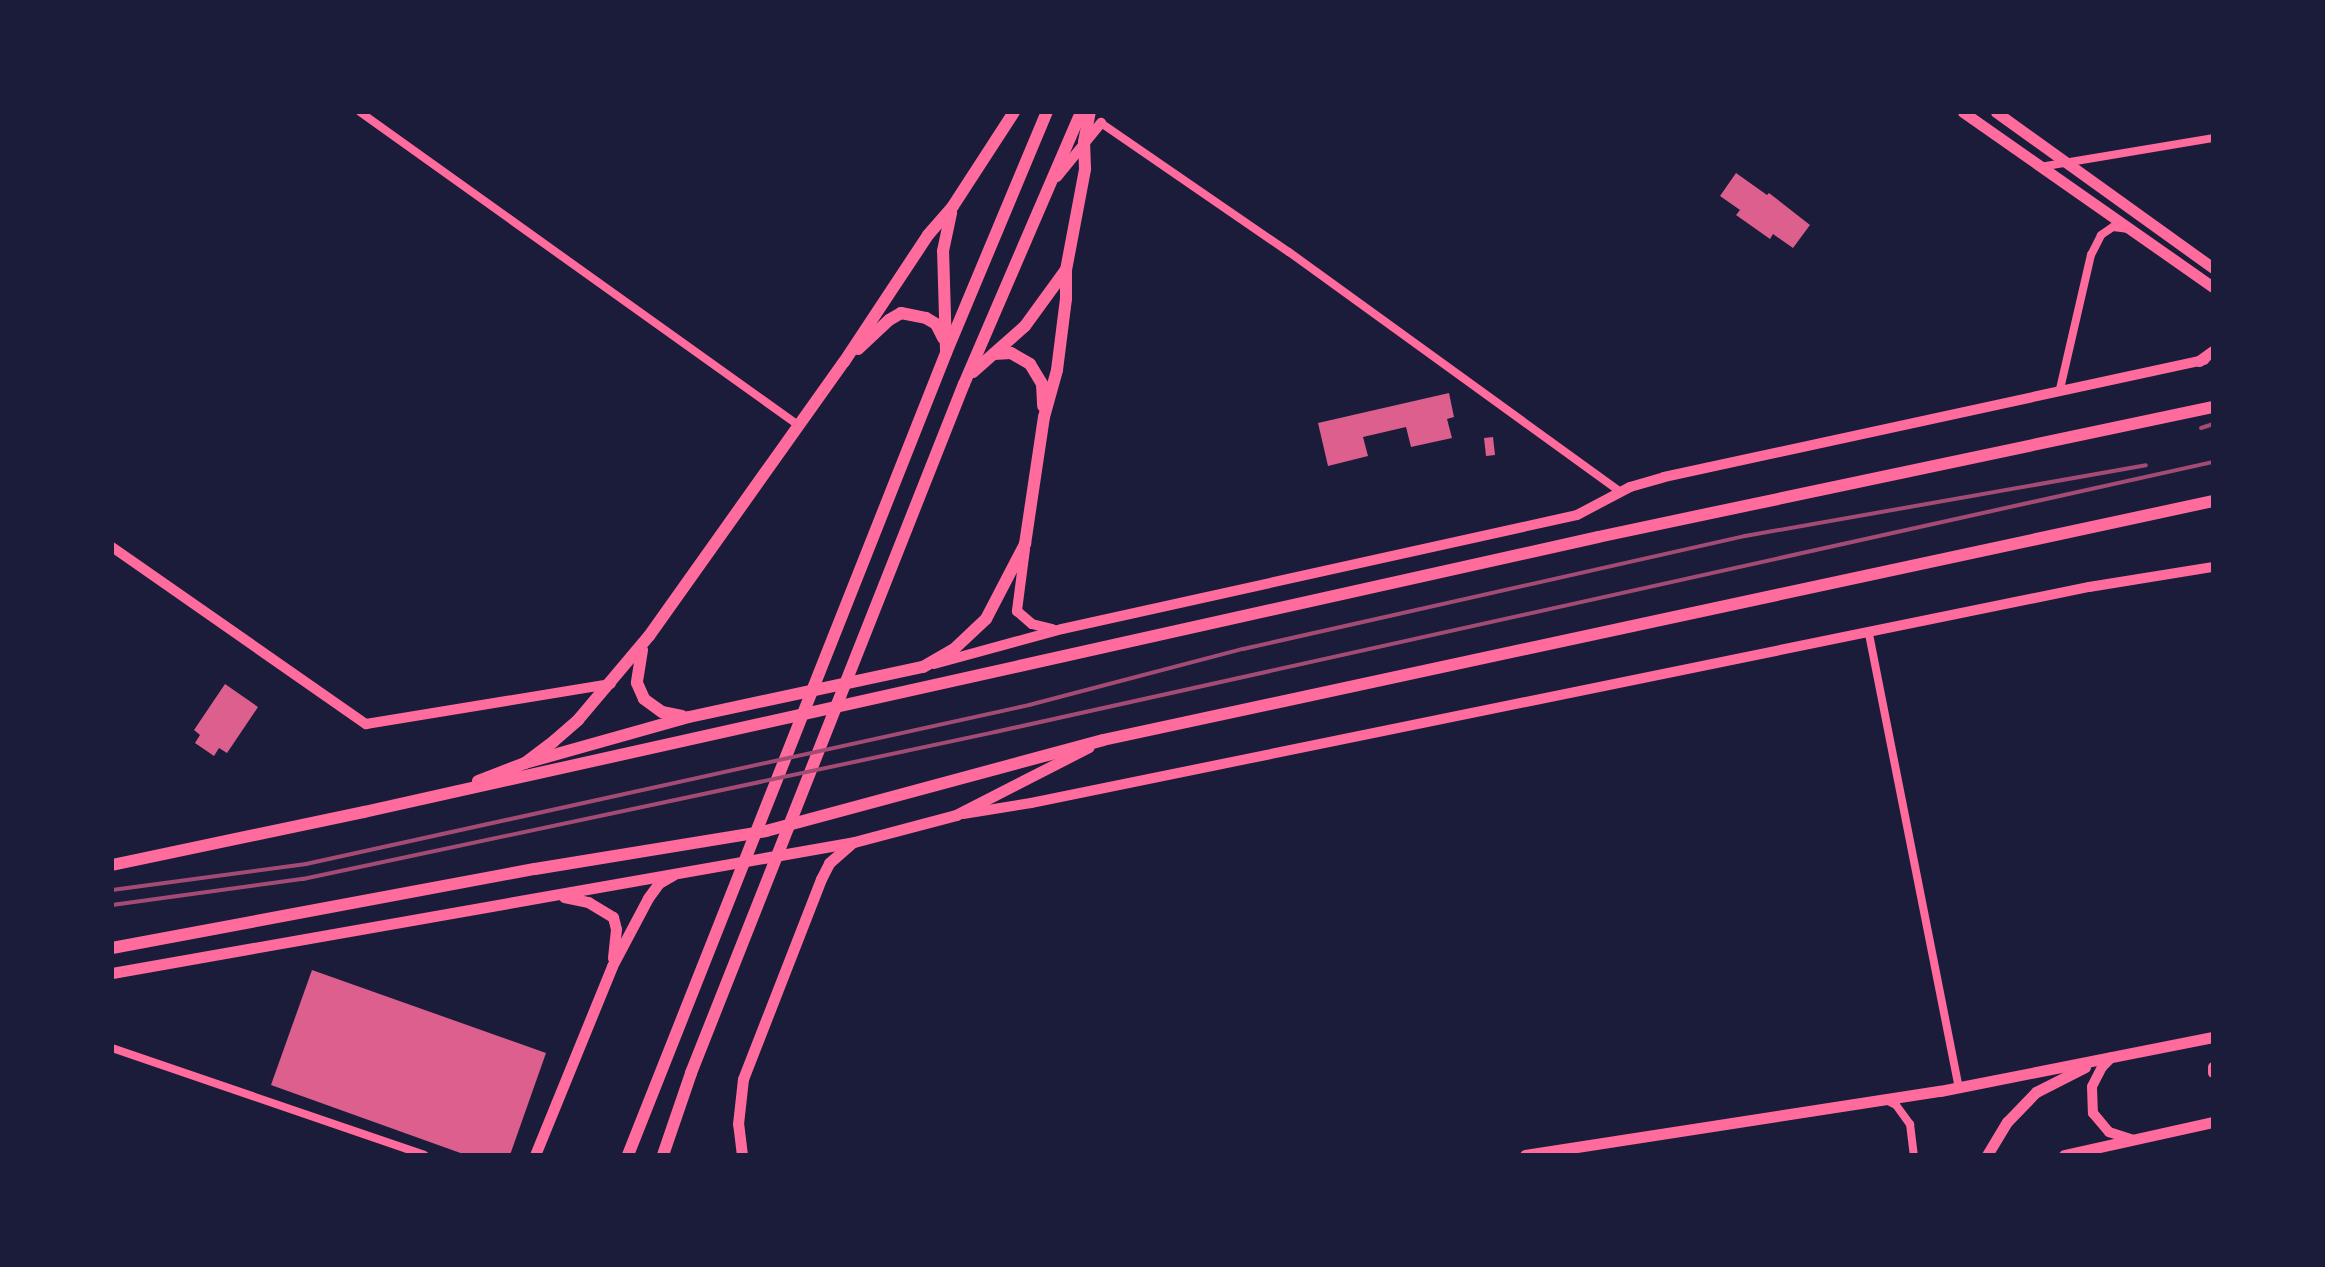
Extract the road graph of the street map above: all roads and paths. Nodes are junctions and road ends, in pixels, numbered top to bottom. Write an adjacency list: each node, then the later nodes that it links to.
1 (360, 112): 32 (street)
2 (1014, 112): 11 (main road)
3 (1022, 112): 11 (street)
4 (1047, 112): 23 (main road)
5 (1081, 112): 17 (main road)
6 (1090, 112): 13 (main road)
7 (1108, 112): 10 (street)
8 (1963, 112): 15 (main road)
9 (1996, 112): 14 (main road)
10 (1101, 123): 13 (street); 16 (street); 33 (street)
11 (1000, 135): 18 (main road)
12 (2213, 138): 14 (street)
13 (1084, 142): 16 (main road); 17 (street)
14 (2066, 162): 15 (street); 20 (main road)
15 (2039, 167): 19 (main road)
16 (1085, 169): 21 (main road)
17 (1041, 202): 28 (main road)
18 (953, 206): 23 (main road); 27 (main road)
19 (2129, 229): 22 (main road); 29 (street)
20 (2213, 268)
21 (1066, 270): 25 (main road); 31 (main road)
22 (2213, 287)
23 (946, 353): 27 (main road); 68 (main road)
24 (2213, 354): 26 (main road)
25 (987, 357): 28 (main road); 31 (main road)
26 (2199, 361): 29 (street)
27 (844, 362): 32 (main road)
28 (964, 384): 69 (main road)
29 (2060, 389): 33 (street)
30 (2213, 407): 46 (main road)
31 (1044, 417): 35 (main road)
32 (798, 425): 40 (main road)
33 (1620, 492): 38 (street)
34 (2213, 501): 44 (main road)
35 (1025, 544): 38 (street); 41 (main road)
36 (112, 547): 42 (street)
37 (2213, 567): 39 (street)
38 (1062, 629): 41 (street)
39 (1869, 634): 47 (street); 62 (street)
40 (649, 636): 42 (main road); 43 (main road)
41 (923, 667): 43 (main road)
42 (611, 684): 45 (main road)
43 (689, 717): 45 (main road)
44 (1103, 740): 47 (main road); 54 (main road)
45 (525, 763): 46 (main road)
46 (442, 795): 50 (main road)
47 (956, 815): 48 (main road)
48 (854, 842): 49 (main road); 52 (main road)
49 (803, 852): 51 (main road); 52 (main road)
50 (112, 865)
51 (681, 870): 53 (main road); 55 (main road)
52 (821, 879): 70 (main road)
53 (560, 896): 55 (main road); 56 (main road)
54 (112, 948)
55 (612, 966): 67 (main road)
56 (112, 973)
57 (2213, 1037): 59 (main road)
58 (112, 1048): 66 (street)
59 (2108, 1058): 62 (main road); 65 (street); 73 (main road)
60 (2213, 1067): 61 (street)
61 (2213, 1073)
62 (1959, 1087): 63 (main road)
63 (1885, 1099): 71 (main road); 72 (street)
64 (2213, 1122): 65 (main road)
65 (2133, 1140): 74 (main road)
66 (424, 1155)
67 (535, 1155)
68 (628, 1155)
69 (665, 1155)
70 (742, 1155)
71 (1525, 1155)
72 (1914, 1155)
73 (1987, 1155)
74 (2064, 1155)

